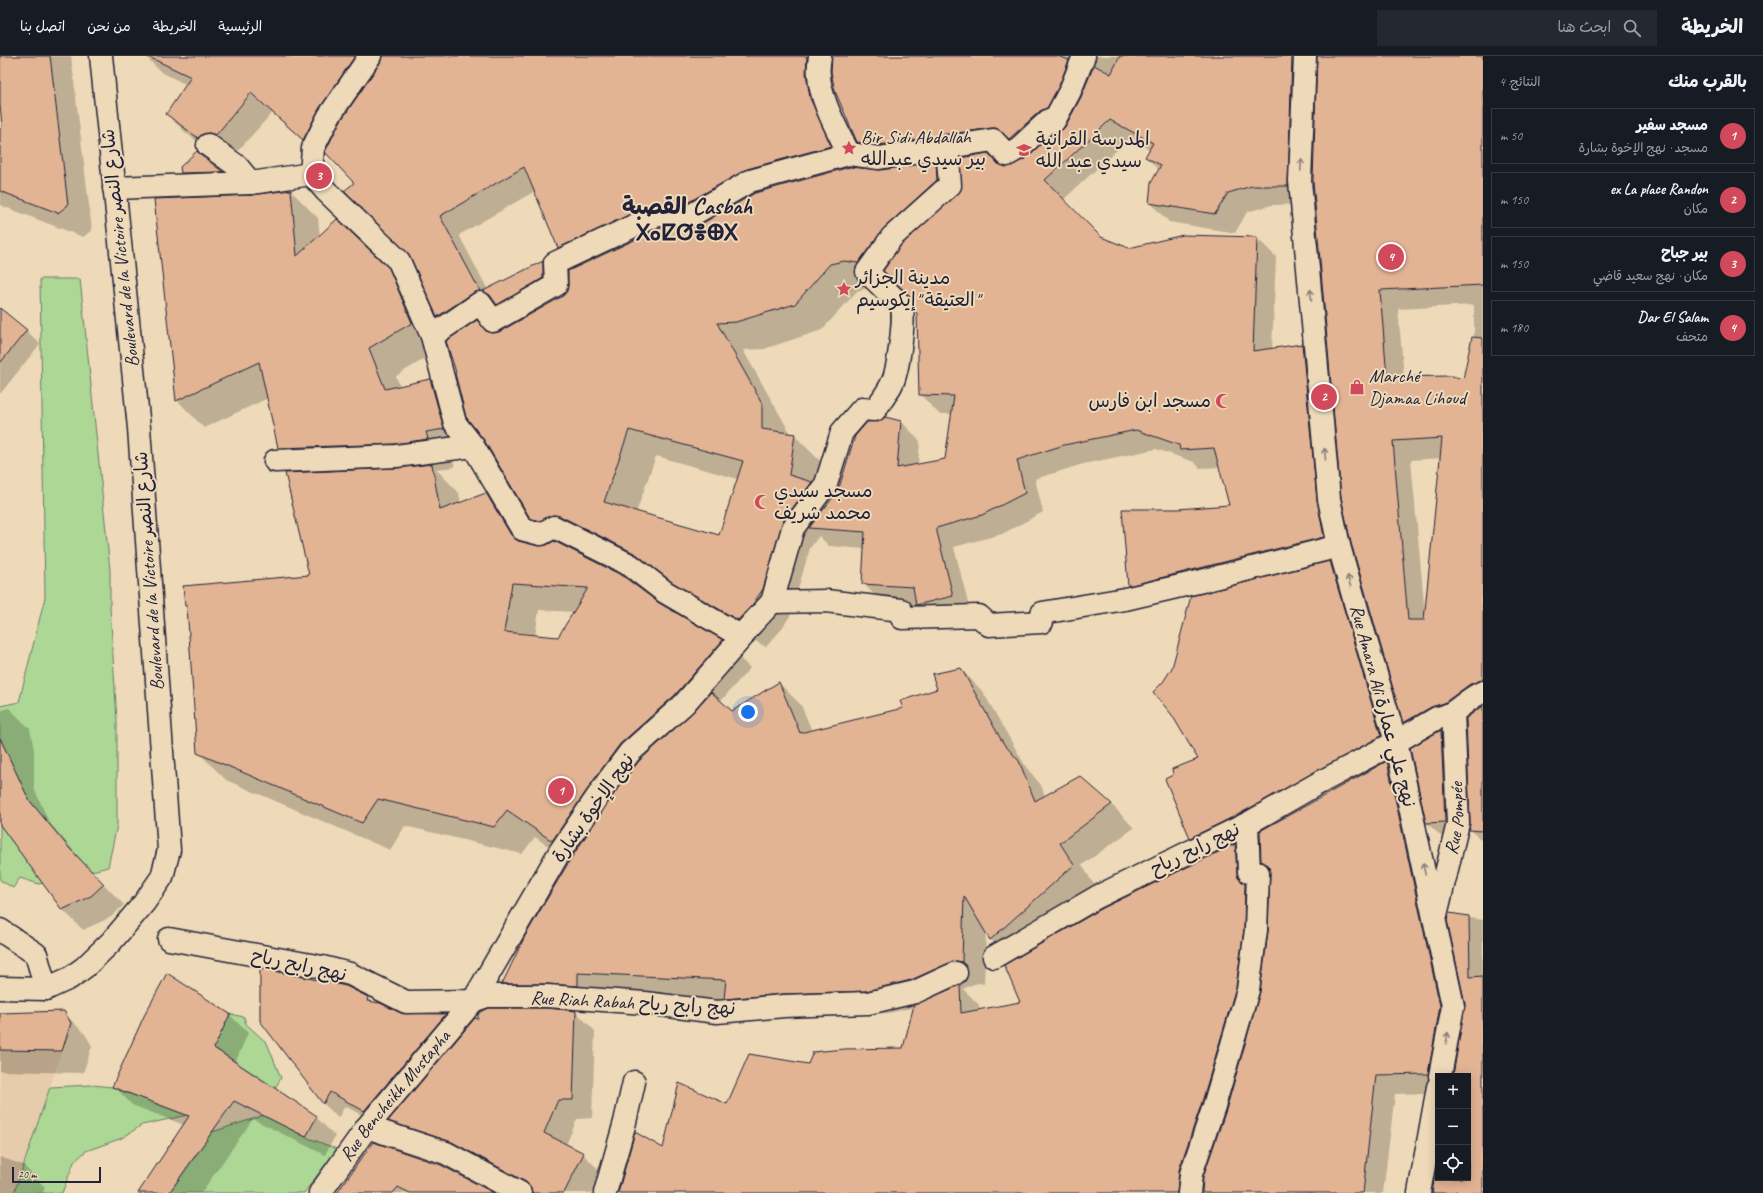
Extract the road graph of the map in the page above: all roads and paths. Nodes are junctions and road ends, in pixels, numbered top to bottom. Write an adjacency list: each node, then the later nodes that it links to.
1 (101, 56): 11 (street, Boulevard de la Victoire شارع النصر)
2 (370, 56): 9 (street)
3 (820, 56): 8 (street)
4 (1084, 56): 7 (street)
5 (1305, 56): 15 (street, Rue Amara Ali نهج علي عمارة, one-way to 5)
6 (208, 145): 10 (street)
7 (947, 146): 8 (street); 16 (street)
8 (849, 154): 12 (street)
9 (311, 174): 10 (street); 12 (street)
10 (251, 183): 11 (street)
11 (114, 188): 28 (street, Boulevard de la Victoire شارع النصر)
12 (432, 336): 13 (street)
13 (473, 446): 14 (street); 17 (street)
14 (276, 462)
15 (1339, 546): 16 (street); 20 (street, Rue Amara Ali نهج علي عمارة, one-way to 15)
16 (772, 602): 17 (street, نهج الإخوة بشارة)
17 (742, 637): 29 (street, نهج الإخوة بشارة)
18 (1483, 692): 19 (street, نهج رابح رياح)
19 (1453, 713): 20 (street, نهج رابح رياح); 22 (street, Rue Pompée)
20 (1396, 742): 21 (street, نهج رابح رياح); 22 (street, Rue Amara Ali نهج علي عمارة, one-way to 20)
21 (1247, 824): 25 (street, نهج رابح رياح); 37 (street)
22 (1435, 922): 30 (street, Rue Amara Ali نهج علي عمارة, one-way to 22)
23 (0, 930): 28 (street)
24 (169, 939): 29 (street, نهج رابح رياح)
25 (994, 957)
26 (956, 973): 29 (street, Rue Riah Rabah نهج رابح رياح)
27 (0, 988): 28 (street, Boulevard de la Victoire شارع النصر)
28 (46, 989)
29 (473, 1001): 33 (street, Rue Bencheikh Mustapha)
30 (1441, 1073)
31 (634, 1082): 36 (street)
32 (1435, 1104): 38 (street)
33 (367, 1127): 34 (street, Rue Bencheikh Mustapha); 35 (street)
34 (320, 1193)
35 (520, 1193)
36 (605, 1193)
37 (1189, 1193)
38 (1419, 1193)

